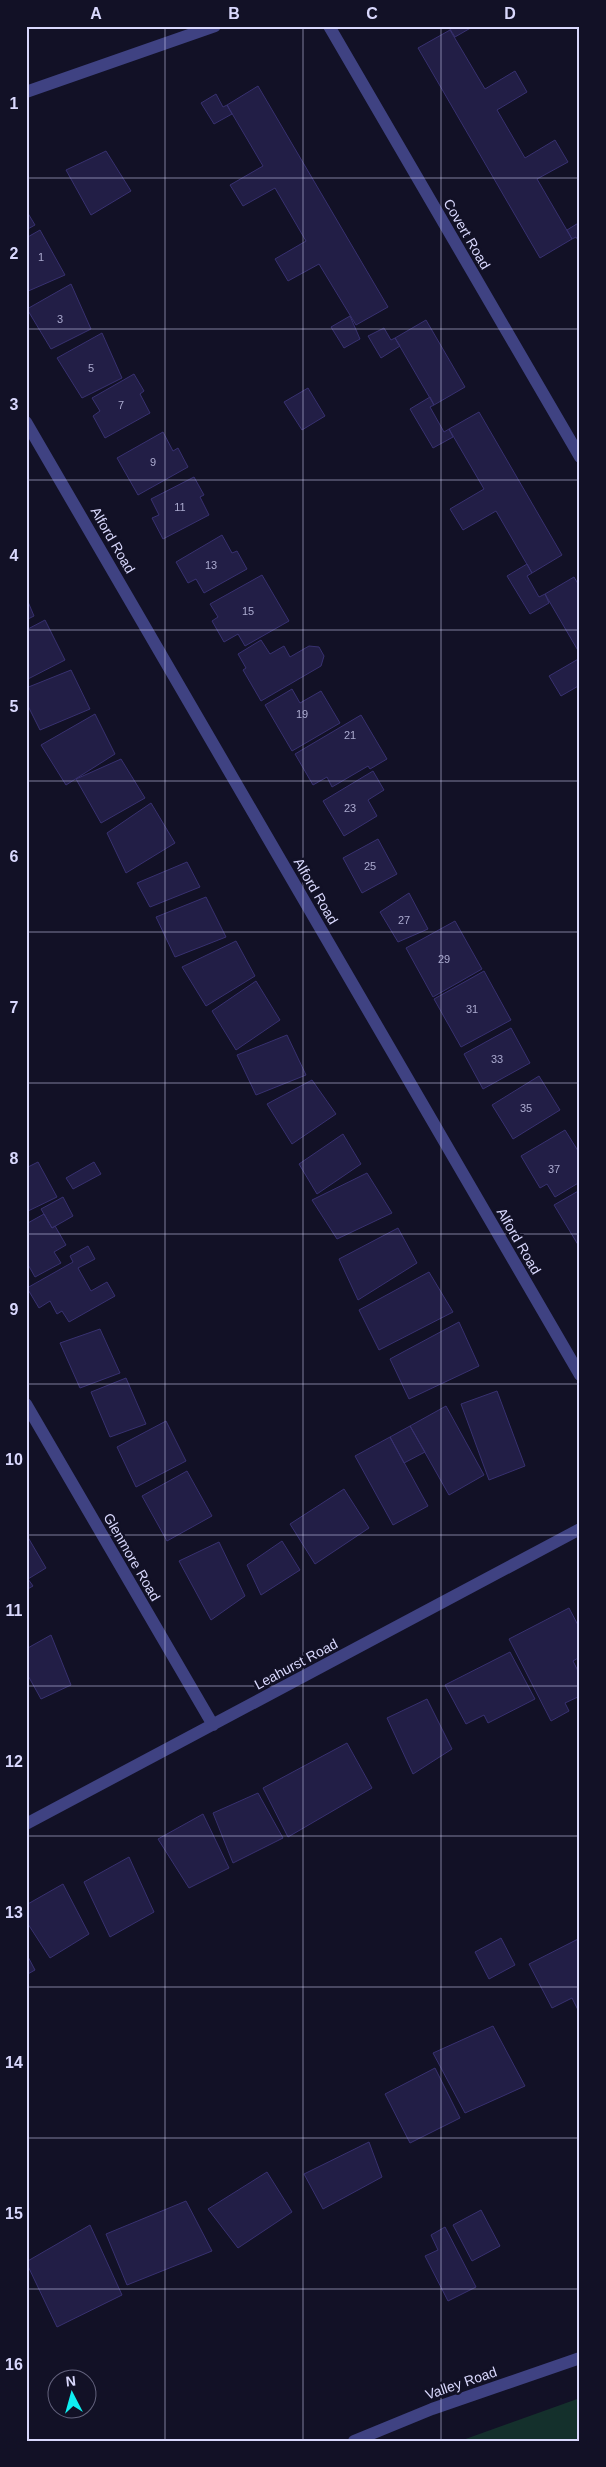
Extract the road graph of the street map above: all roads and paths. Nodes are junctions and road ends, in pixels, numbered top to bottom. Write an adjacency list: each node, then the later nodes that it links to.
1 (215, 26): 3 (street)
2 (329, 26): 5 (street, Covert Road)
3 (26, 92)
4 (26, 422): 6 (street, Alford Road)
5 (580, 457)
6 (580, 1375)
7 (26, 1404): 9 (street, Glenmore Road)
8 (580, 1530): 9 (street, Leahurst Road)
9 (213, 1725): 10 (street, Leahurst Road)
10 (26, 1824)
11 (580, 2358): 12 (street, Valley Road)
12 (354, 2441)

